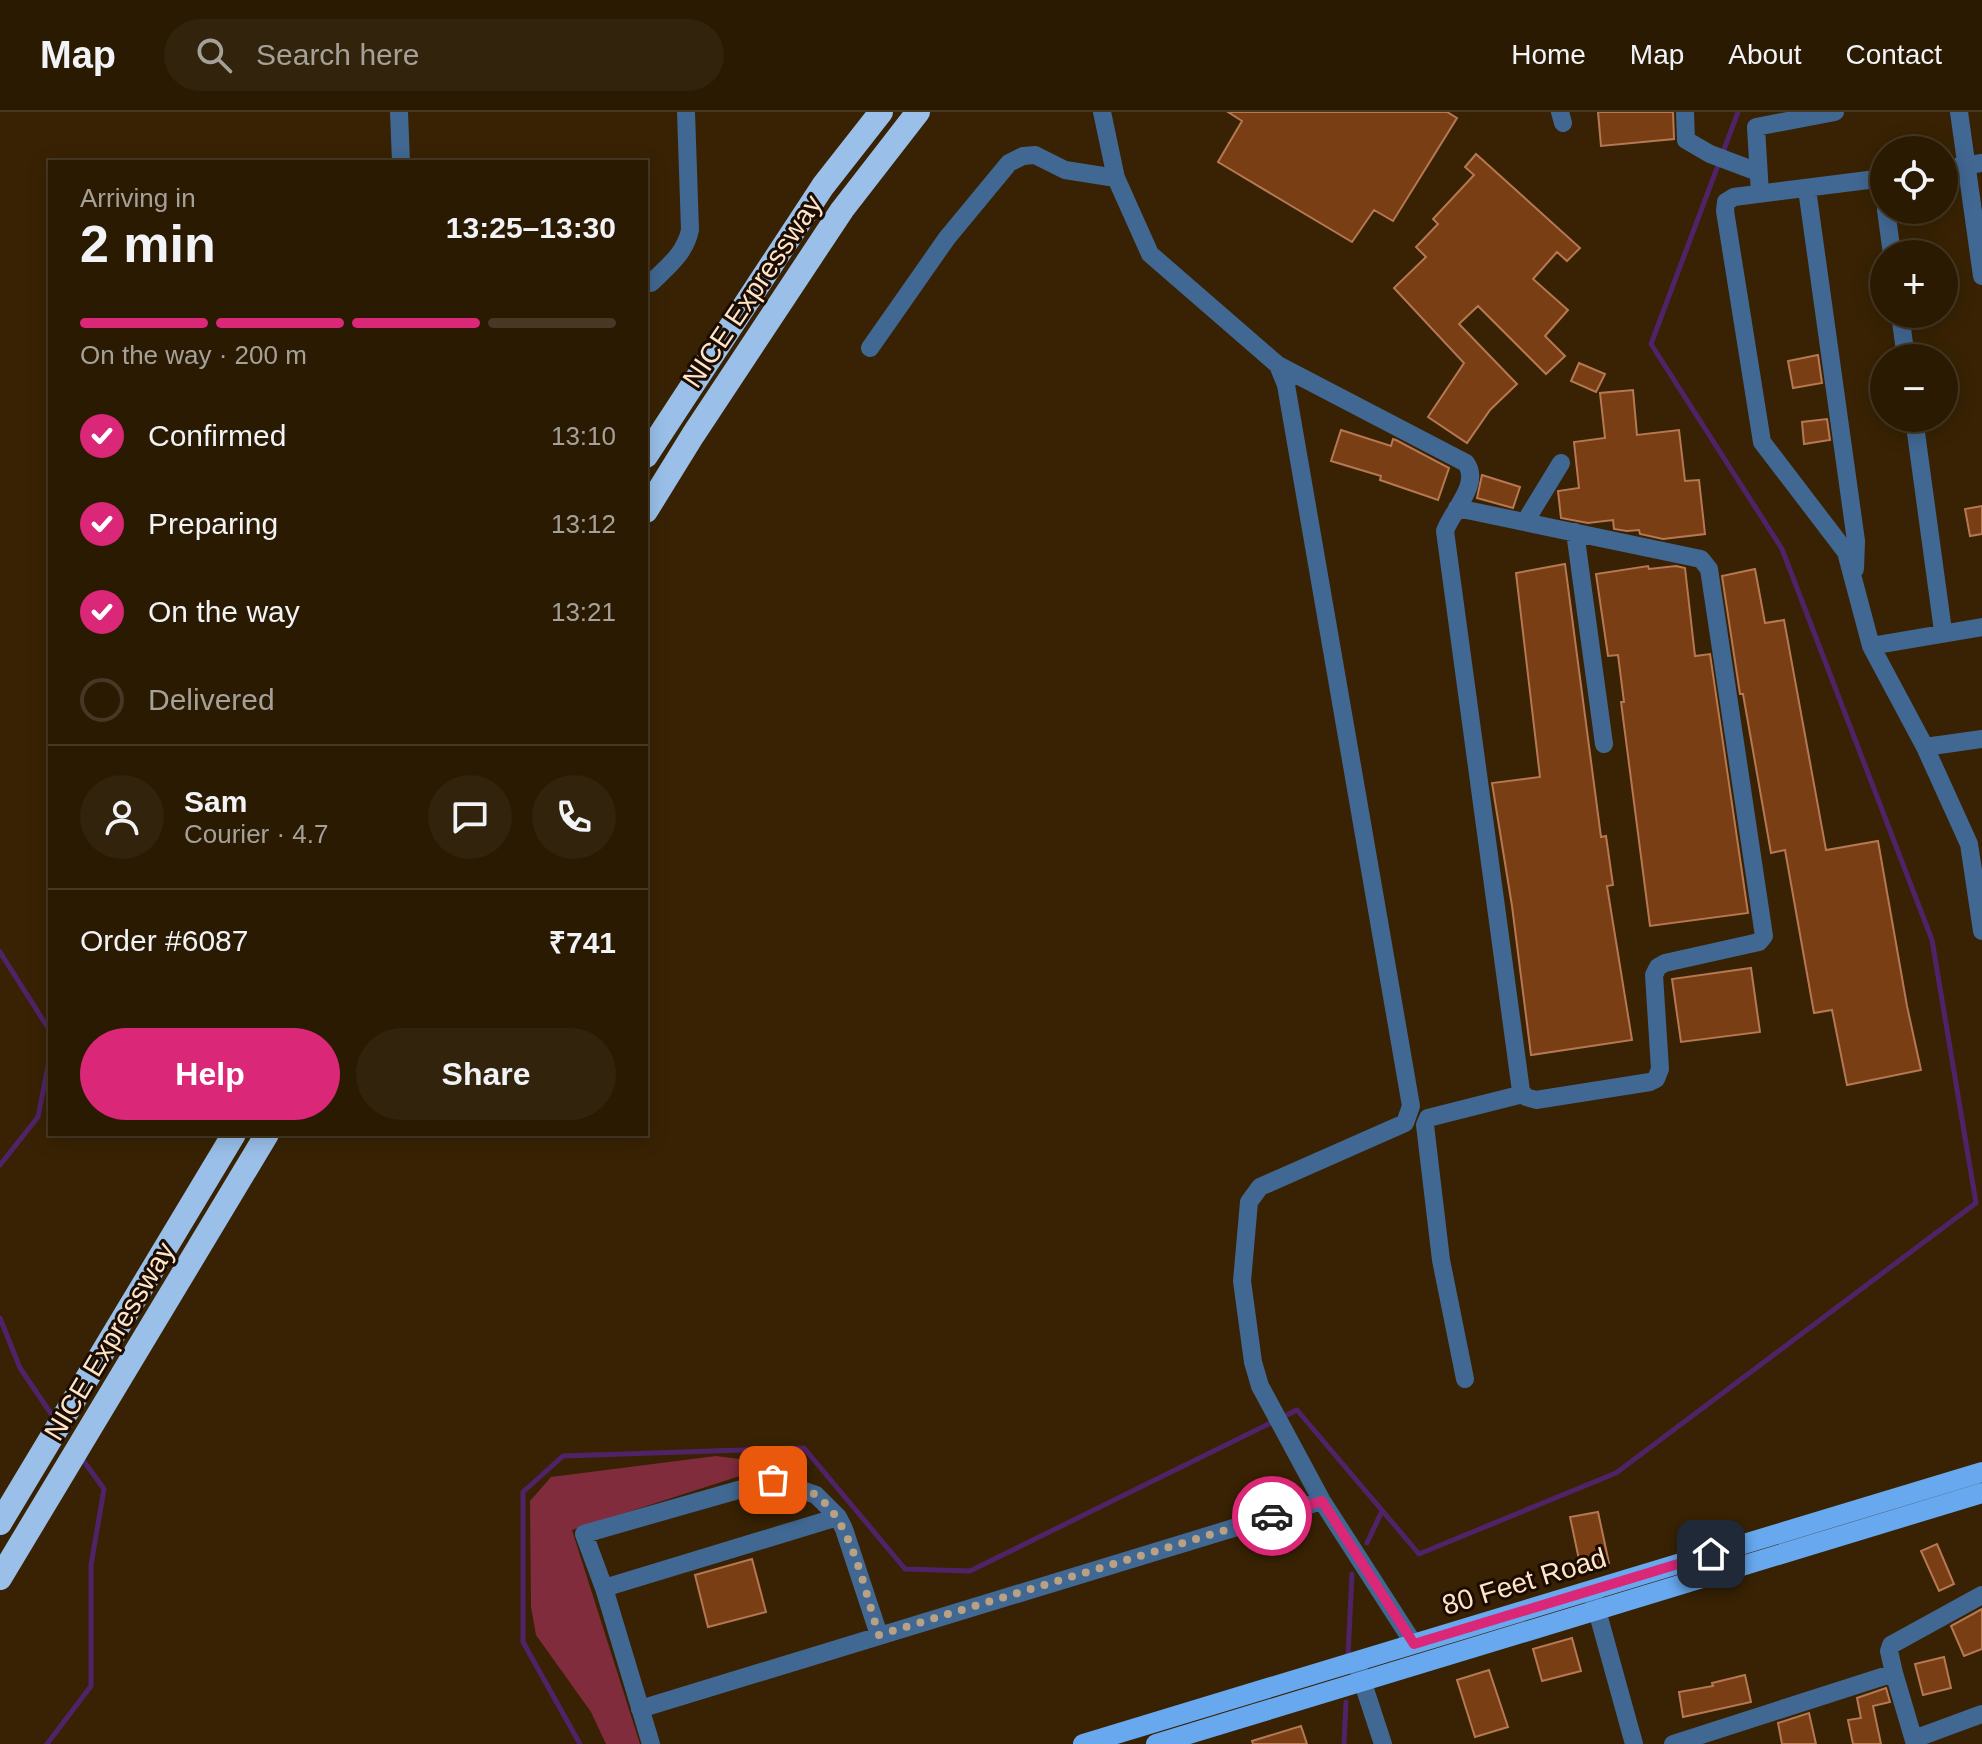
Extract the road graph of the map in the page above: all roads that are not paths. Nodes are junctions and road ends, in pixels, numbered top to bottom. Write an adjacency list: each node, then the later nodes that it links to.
1 (399, 112): 9 (street)
2 (686, 112): 17 (street)
3 (881, 112): 21 (highway, NICE Expressway)
4 (918, 112): 23 (highway, NICE Expressway)
5 (1102, 112): 12 (street)
6 (1685, 112): 11 (street)
7 (1835, 112): 11 (street)
8 (1959, 112): 10 (street)
9 (401, 160)
10 (1975, 164): 16 (street)
11 (1758, 172): 15 (street)
12 (1116, 178): 18 (street); 19 (street)
13 (1870, 186): 14 (street)
14 (1807, 189): 15 (street); 27 (street)
15 (1760, 194): 27 (street)
16 (1982, 276)
17 (651, 283)
18 (870, 348)
19 (1278, 365): 24 (street); 42 (street)
20 (1916, 432): 29 (street)
21 (648, 453)
22 (1561, 463): 25 (street)
23 (648, 508)
24 (1457, 508): 25 (street); 36 (street)
25 (1525, 522): 26 (street)
26 (1575, 532): 32 (street); 36 (street)
27 (1854, 580): 30 (street)
28 (1982, 627): 29 (street)
29 (1943, 631): 30 (street)
30 (1871, 646): 33 (street)
31 (1982, 739): 33 (street)
32 (1604, 744)
33 (1925, 747): 34 (street)
34 (1976, 843): 35 (street)
35 (1982, 931)
36 (1523, 1094): 39 (street)
37 (233, 1136): 44 (highway, NICE Expressway)
38 (266, 1136): 45 (highway, NICE Expressway)
39 (1465, 1379)
40 (1982, 1472): 47 (main road, 80 Feet Road)
41 (1982, 1493): 49 (main road, 80 Feet Road)
42 (1322, 1501): 50 (street); 51 (street)
43 (838, 1517): 46 (street); 46 (street); 50 (street)
44 (0, 1523)
45 (0, 1578)
46 (604, 1588): 54 (street)
47 (1591, 1590): 49 (street); 51 (main road, 80 Feet Road)
48 (1982, 1595): 53 (street)
49 (1596, 1610): 52 (main road, 80 Feet Road); 61 (street)
50 (879, 1635): 54 (street)
51 (1414, 1644): 52 (main road, 80 Feet Road)
52 (1360, 1671): 58 (main road, 80 Feet Road); 59 (main road, 80 Feet Road); 60 (street)
53 (1894, 1673): 56 (street); 62 (street)
54 (640, 1709): 57 (street)
55 (1982, 1714): 56 (street)
56 (1915, 1742)
57 (651, 1744)
58 (1083, 1744)
59 (1156, 1744)
60 (1383, 1744)
61 (1634, 1744)
62 (1673, 1744)

